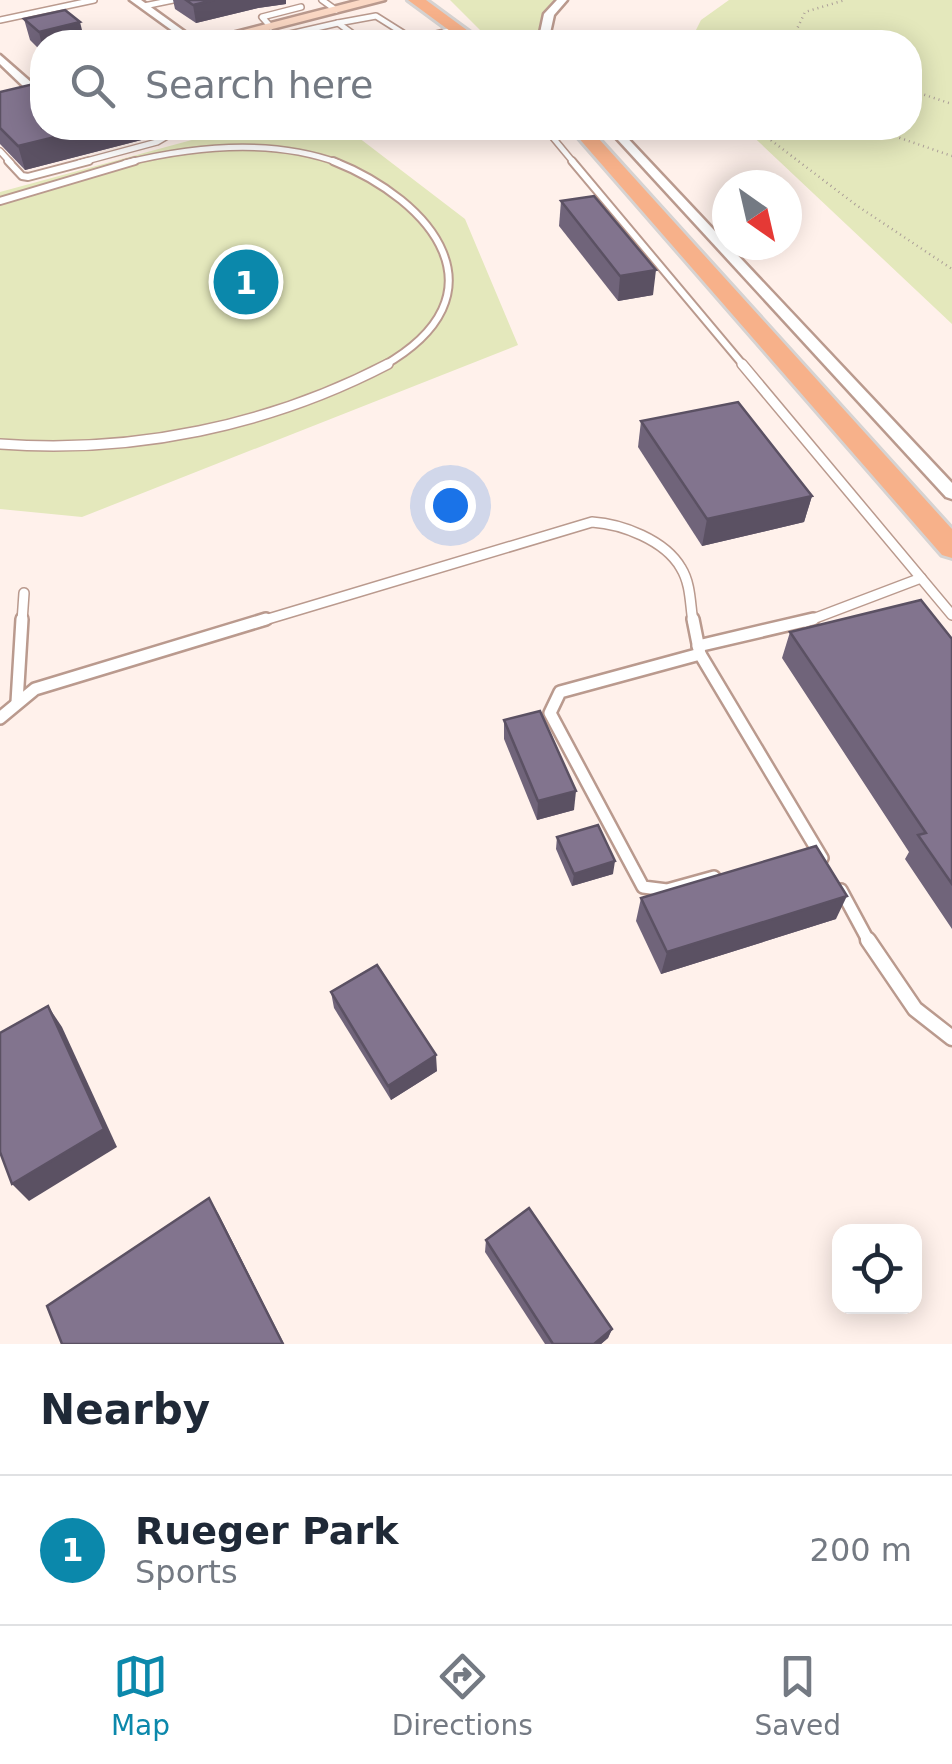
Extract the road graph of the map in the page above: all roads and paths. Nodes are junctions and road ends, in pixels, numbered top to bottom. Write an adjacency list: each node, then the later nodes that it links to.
1 (94, 0): 13 (lane)
2 (174, 0): 10 (lane)
3 (290, 0): 11 (lane)
4 (322, 0): 12 (lane)
5 (378, 0): 12 (main road)
6 (416, 0): 14 (main road)
7 (437, 0): 21 (main road)
8 (562, 0): 22 (street)
9 (844, 0): 23 (path)
10 (140, 3): 15 (street)
11 (309, 17): 12 (main road); 16 (main road); 17 (lane)
12 (337, 17): 18 (lane); 19 (lane)
13 (0, 20)
14 (457, 29): 20 (lane)
15 (177, 30)
16 (280, 30)
17 (319, 30)
18 (352, 30)
19 (398, 30)
20 (453, 30)
21 (477, 30)
22 (546, 30)
23 (796, 30)
24 (0, 58): 25 (street)
25 (30, 82)
26 (30, 87): 27 (main road)
27 (0, 92)
28 (922, 94): 29 (path)
29 (952, 104)
30 (160, 140): 36 (lane)
31 (555, 140): 43 (lane)
32 (590, 140): 42 (main road)
33 (623, 140): 41 (street)
34 (772, 140): 39 (path)
35 (906, 140): 37 (path)
36 (0, 150)
37 (952, 156)
38 (0, 201): 40 (lane)
39 (952, 269)
40 (0, 444)
41 (952, 493)
42 (952, 548)
43 (921, 578): 45 (lane); 46 (lane)
44 (24, 593): 47 (lane)
45 (952, 616)
46 (699, 650): 47 (lane); 49 (lane); 52 (lane)
47 (17, 702): 48 (lane)
48 (0, 718)
49 (816, 847): 50 (lane); 51 (lane)
50 (797, 852)
51 (825, 863)
52 (722, 874)
53 (834, 879): 54 (lane)
54 (952, 1038)

